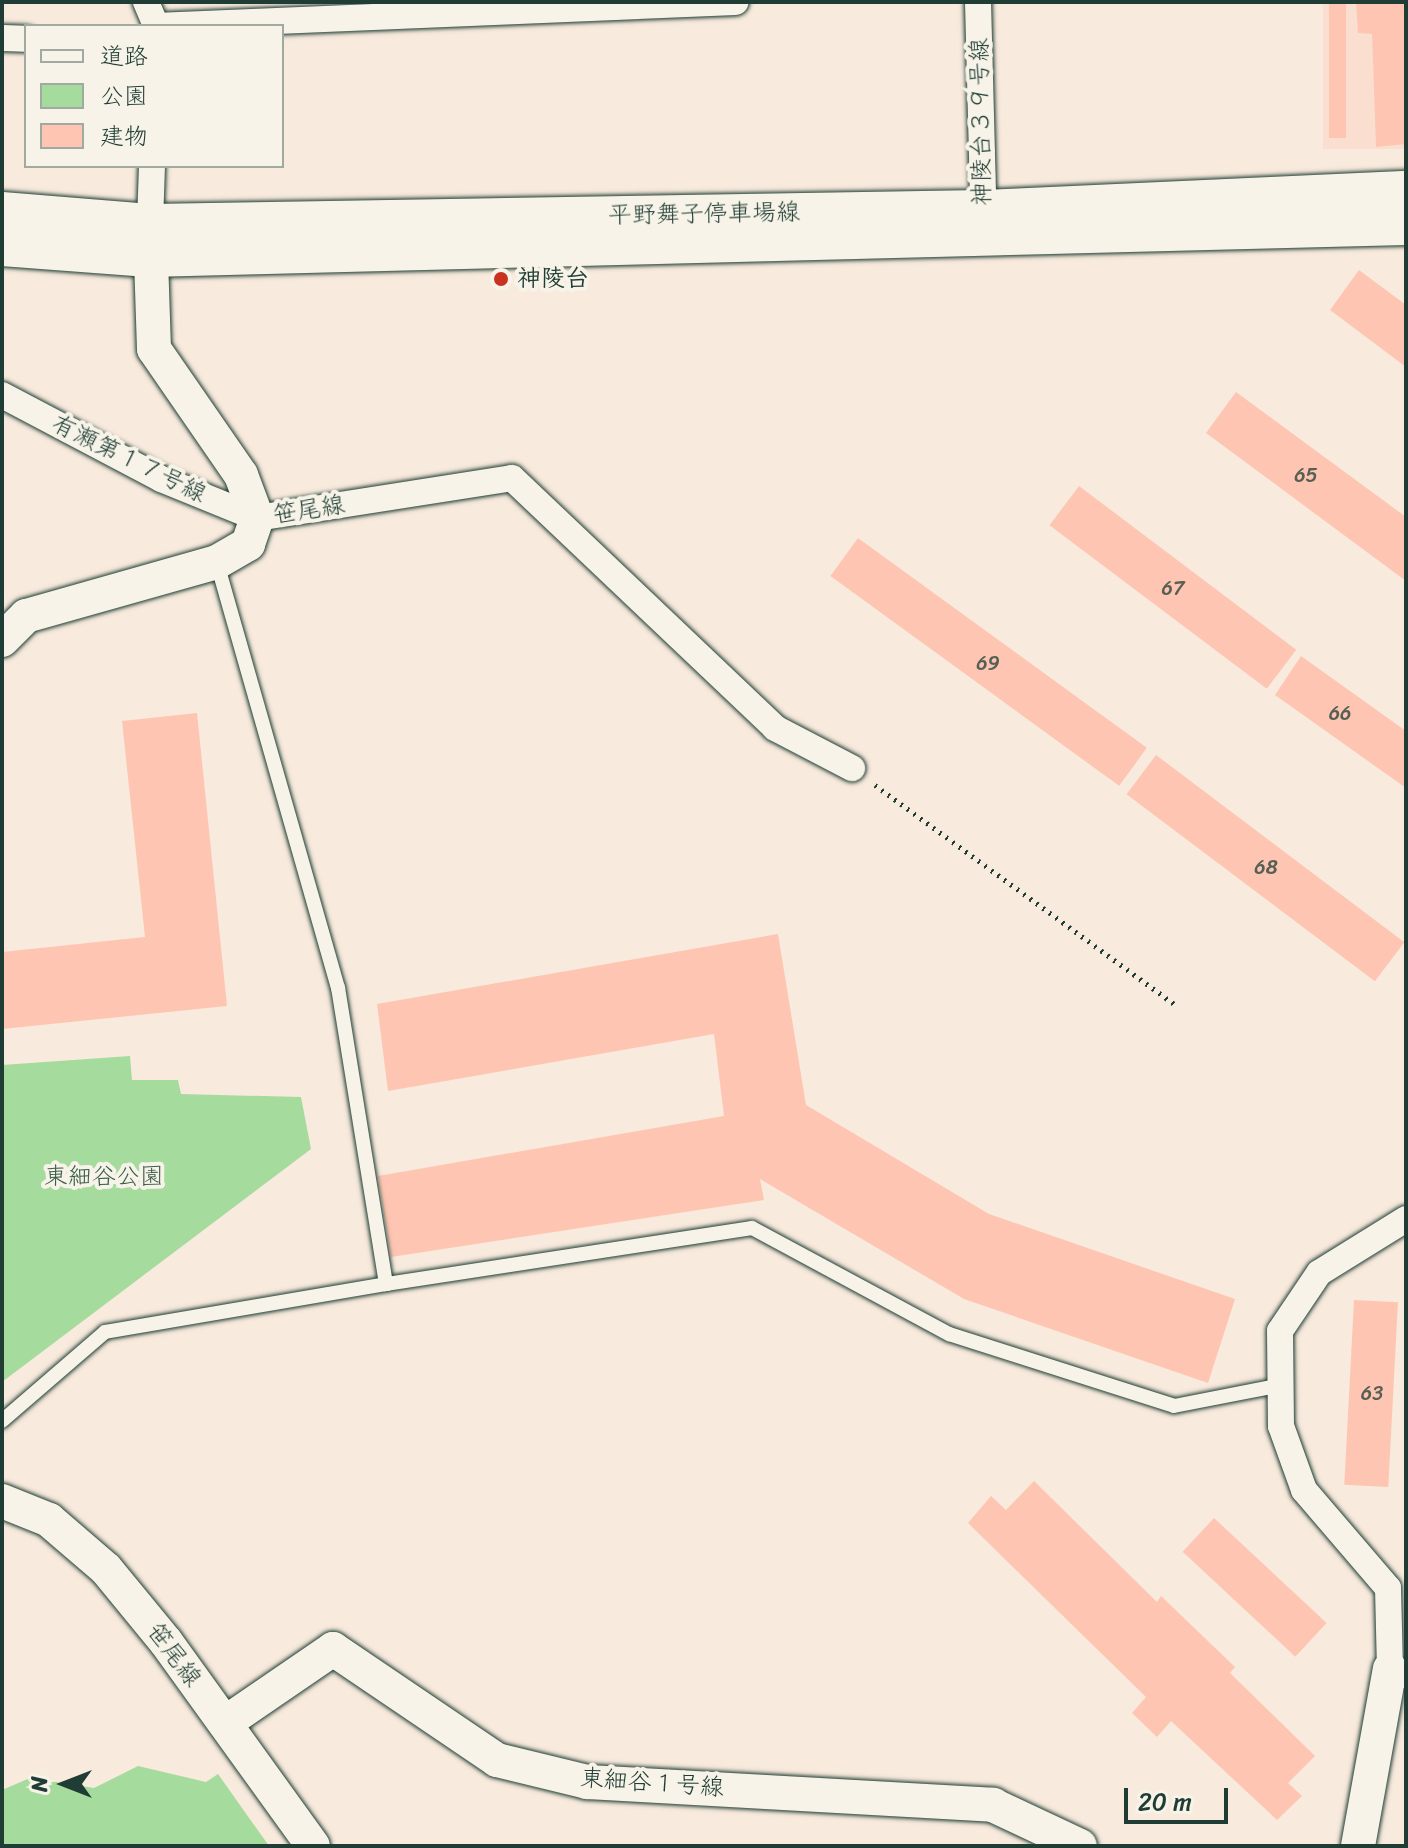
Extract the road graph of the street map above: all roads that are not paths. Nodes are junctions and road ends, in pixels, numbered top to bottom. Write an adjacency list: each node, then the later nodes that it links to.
1 (146, 2): 6 (street)
2 (736, 2): 4 (street)
3 (978, 2): 13 (street, 神陵台３９号線)
4 (566, 5): 5 (street)
5 (357, 10): 7 (street)
6 (155, 24)
7 (181, 24)
8 (2, 38): 9 (street)
9 (24, 39)
10 (152, 168): 15 (street)
11 (1406, 190): 13 (main road, 平野舞子停車場線)
12 (2, 211): 15 (main road, 平野舞子停車場線)
13 (984, 225): 14 (main road, 平野舞子停車場線); 15 (main road, 平野舞子停車場線)
14 (1406, 226)
15 (150, 240): 16 (main road, 平野舞子停車場線); 18 (street)
16 (2, 247)
17 (2, 395): 18 (street, 有瀬第１７号線)
18 (257, 518): 19 (street, 笹尾線); 21 (street, 笹尾線)
19 (217, 562): 20 (street, 笹尾線); 23 (lane)
20 (2, 640)
21 (852, 768)
22 (1406, 1219): 24 (street)
23 (386, 1284): 24 (lane); 25 (lane)
24 (1281, 1385): 27 (street)
25 (2, 1421)
26 (2, 1501): 28 (street, 笹尾線)
27 (1398, 1672): 31 (street)
28 (225, 1723): 29 (street, 笹尾線); 30 (street, 東細谷１号線)
29 (313, 1846)
30 (1080, 1846)
31 (1358, 1846)

